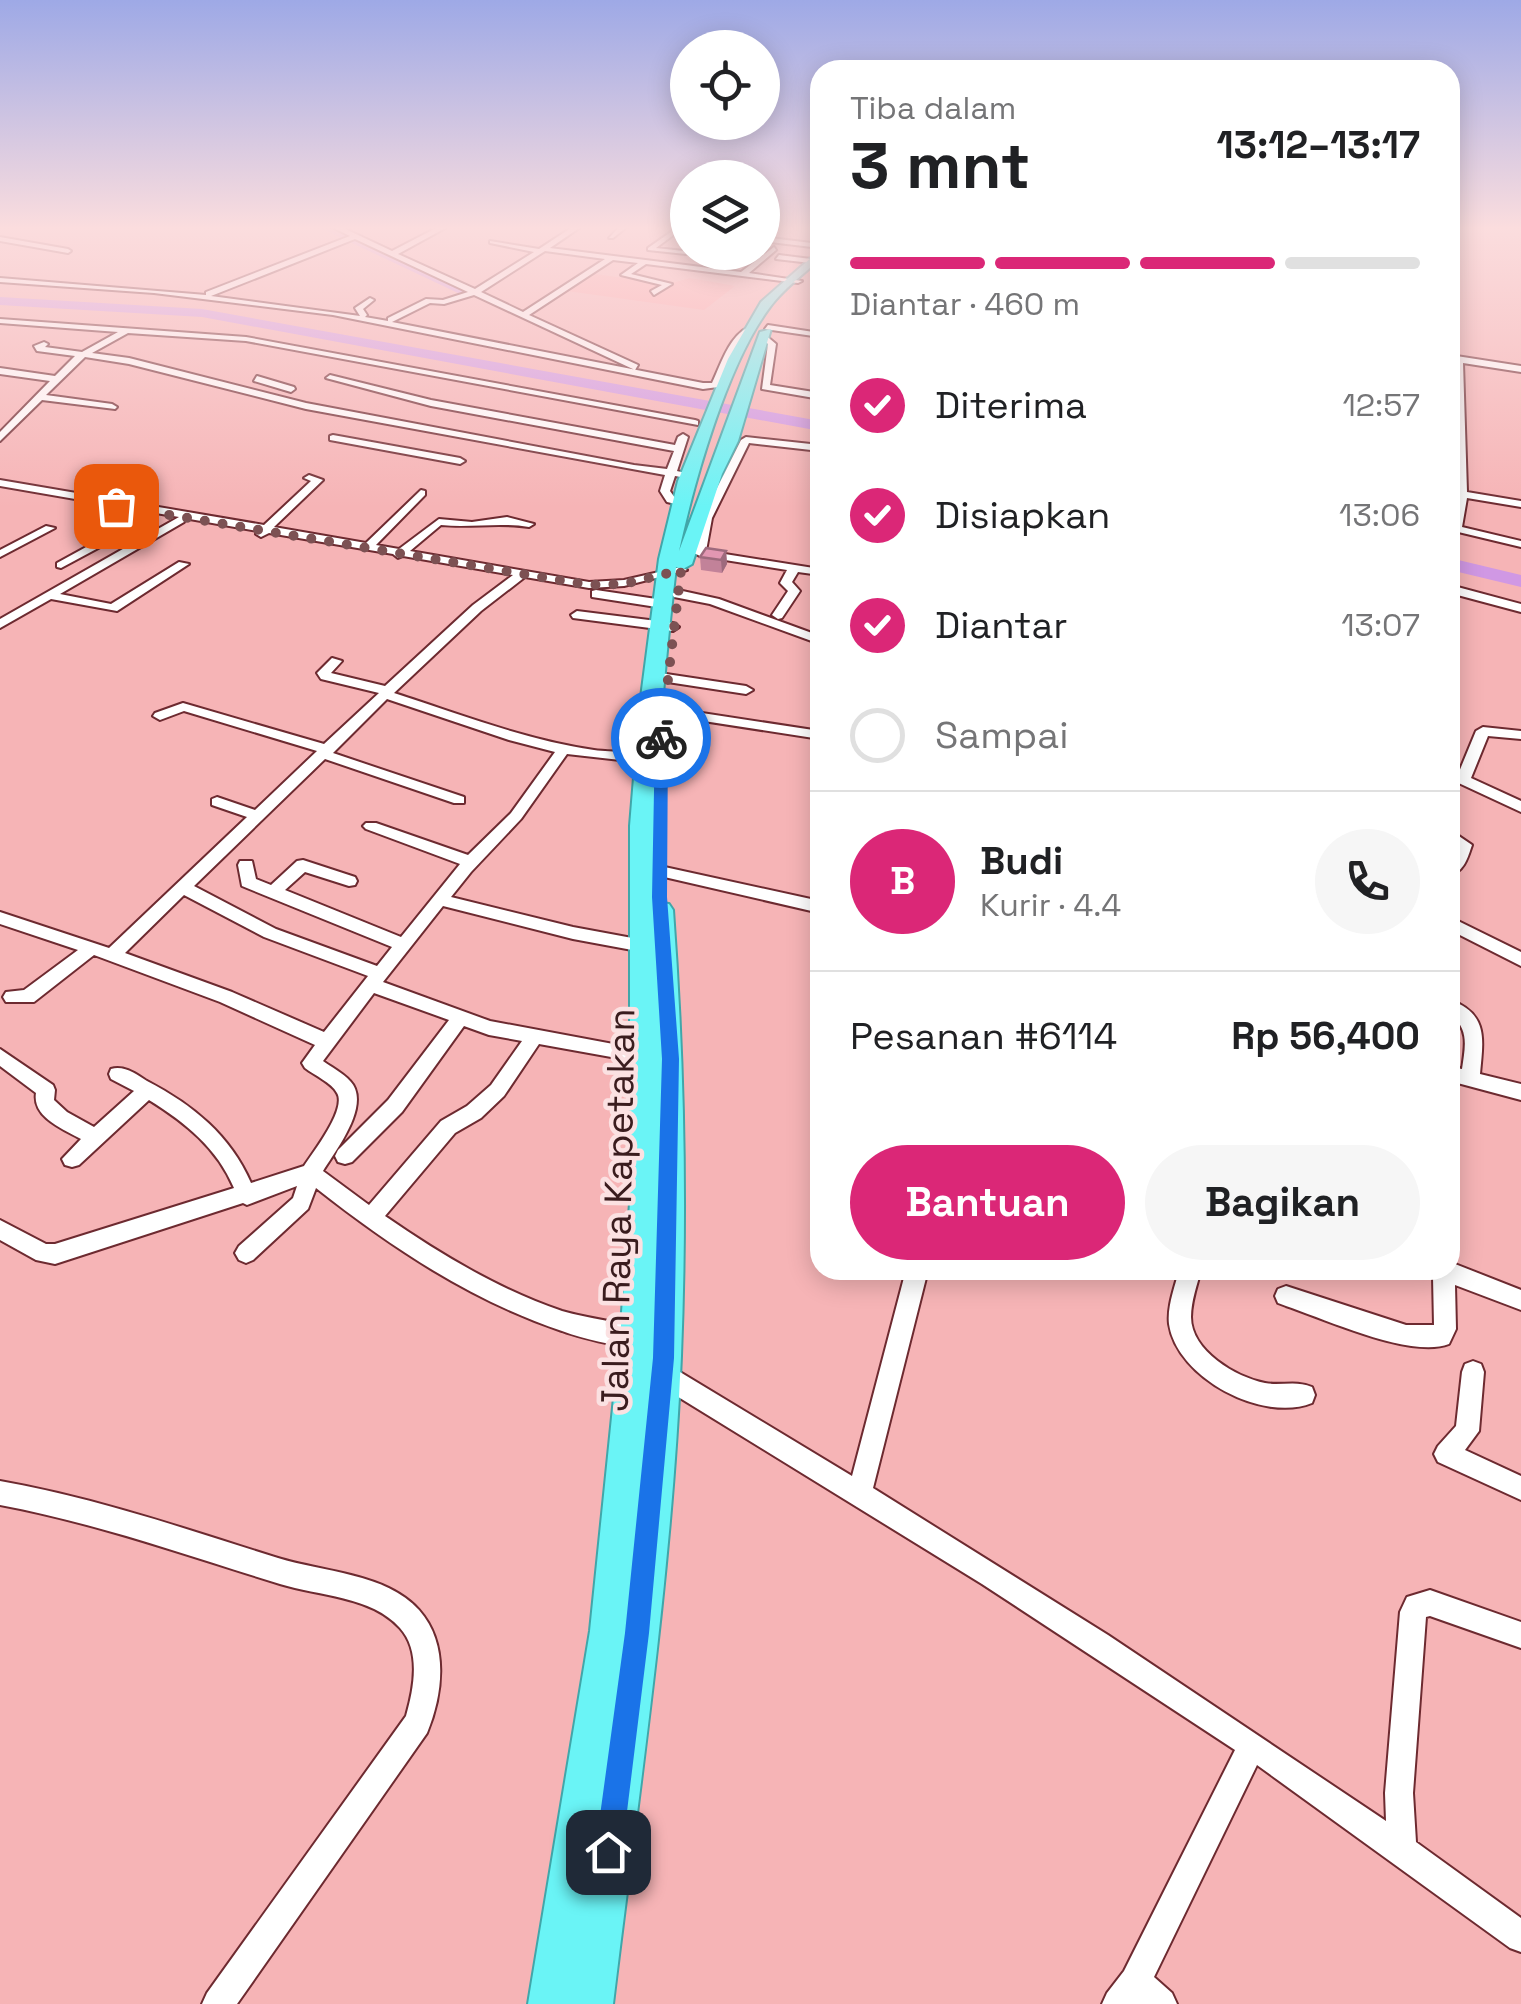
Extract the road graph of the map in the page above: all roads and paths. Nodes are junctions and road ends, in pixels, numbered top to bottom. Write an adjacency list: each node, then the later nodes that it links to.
1 (361, 320): 18 (street)
2 (391, 320): 12 (street)
3 (537, 320): 12 (street)
4 (768, 320): 7 (highway)
5 (0, 321): 6 (street)
6 (128, 330): 10 (street); 21 (street)
7 (761, 330): 8 (street); 18 (highway); 23 (street); 28 (highway)
8 (810, 334)
9 (44, 344): 10 (street)
10 (86, 352): 15 (street); 22 (street)
11 (1460, 359): 13 (street)
12 (636, 367): 18 (street)
13 (1521, 369)
14 (0, 371): 15 (street)
15 (58, 378): 24 (street)
16 (330, 378): 27 (street)
17 (257, 379): 19 (street)
18 (720, 383): 28 (highway)
19 (274, 384): 20 (street); 22 (street)
20 (291, 389)
21 (507, 390): 25 (street); 27 (street)
22 (254, 392): 31 (street)
23 (810, 394)
24 (42, 397): 26 (street); 30 (street)
25 (601, 407): 28 (street); 29 (street)
26 (112, 408)
27 (475, 412): 29 (street)
28 (707, 424): 34 (street); 37 (highway); 60 (highway, Jalan Raya Kapetakan)
29 (570, 430): 34 (street)
30 (1, 436)
31 (469, 436): 35 (street); 37 (street)
32 (334, 438): 35 (street)
33 (810, 447): 60 (street)
34 (680, 449): 37 (street)
35 (440, 458): 36 (street)
36 (460, 462)
37 (680, 474): 60 (highway)
38 (1460, 474): 42 (street)
39 (309, 478): 50 (street)
40 (0, 485): 45 (street); 50 (street)
41 (422, 493): 52 (street)
42 (1462, 494): 43 (street); 44 (street)
43 (1460, 502)
44 (1521, 504)
45 (152, 516): 46 (street); 56 (street)
46 (180, 520): 50 (street); 62 (street)
47 (529, 524): 54 (street)
48 (50, 528): 53 (street)
49 (1460, 530): 51 (street)
50 (264, 532): 52 (street); 54 (street)
51 (1521, 544)
52 (368, 547): 54 (street)
53 (0, 554)
54 (396, 556): 59 (street)
55 (183, 564): 62 (street)
56 (61, 565)
57 (795, 567): 58 (street); 60 (street); 64 (street)
58 (810, 568)
59 (518, 577): 60 (street); 60 (street); 71 (street)
60 (675, 587): 65 (street); 67 (street); 69 (highway, Jalan Raya Kapetakan)
61 (1460, 593): 63 (street)
62 (52, 596): 66 (street)
63 (1521, 608)
64 (778, 614)
65 (577, 615)
66 (0, 624)
67 (810, 637)
68 (336, 661): 71 (street)
69 (660, 676): 70 (street); 72 (highway, Jalan Raya Kapetakan); 76 (highway, Jalan Raya Kapetakan)
70 (746, 690)
71 (387, 693): 77 (street); 78 (street)
72 (663, 711): 74 (street); 76 (highway, Jalan Raya Kapetakan)
73 (160, 716): 77 (street)
74 (810, 733)
75 (1521, 734): 79 (street)
76 (652, 749): 78 (street); 88 (highway, Jalan Raya Kapetakan)
77 (326, 752): 81 (street); 84 (street)
78 (562, 752): 86 (street)
79 (1460, 769)
80 (1460, 778): 83 (street)
81 (459, 800)
82 (218, 802): 84 (street)
83 (1521, 807)
84 (256, 815): 90 (street)
85 (371, 826): 86 (street)
86 (471, 862): 92 (street)
87 (246, 865): 91 (street)
88 (651, 871): 93 (street); 97 (highway, Jalan Raya Kapetakan); 108 (highway, Jalan Raya Kapetakan)
89 (350, 880): 91 (street)
90 (182, 887): 99 (street); 101 (street)
91 (272, 893): 96 (street)
92 (440, 900): 96 (street); 97 (street)
93 (810, 901)
94 (0, 918): 98 (street)
95 (1460, 928): 100 (street)
96 (405, 945): 101 (street)
97 (644, 946): 108 (highway, Jalan Raya Kapetakan)
98 (90, 949): 99 (street); 102 (street)
99 (112, 956): 106 (street)
100 (1521, 960)
101 (375, 979): 104 (street); 106 (street)
102 (12, 997)
103 (1460, 1011): 111 (street)
104 (462, 1016): 105 (street); 115 (street)
105 (533, 1038): 108 (street); 119 (street)
106 (328, 1040): 117 (street)
107 (0, 1056): 114 (street)
108 (658, 1058): 128 (highway, Jalan Raya Kapetakan); 130 (highway, Jalan Raya Kapetakan)
109 (118, 1074): 112 (street)
110 (1460, 1076): 111 (street)
111 (1470, 1079): 113 (street)
112 (148, 1090): 114 (street); 118 (street)
113 (1521, 1092)
114 (96, 1137): 116 (street)
115 (345, 1156)
116 (72, 1159)
117 (311, 1173): 118 (street); 119 (street); 121 (street)
118 (247, 1196): 120 (street)
119 (370, 1219): 128 (street)
120 (0, 1229)
121 (246, 1254)
122 (1460, 1277): 127 (street)
123 (914, 1280): 134 (street)
124 (1188, 1280): 131 (street)
125 (1443, 1280): 126 (street)
126 (1286, 1296)
127 (1521, 1300)
128 (637, 1338): 141 (highway, Jalan Raya Kapetakan)
129 (1473, 1372): 132 (street)
130 (662, 1374): 134 (street); 142 (highway, Jalan Raya Kapetakan)
131 (1304, 1395)
132 (1521, 1488)
133 (0, 1493): 140 (street)
134 (860, 1493): 136 (street)
135 (1521, 1635): 137 (street)
136 (1251, 1747): 137 (street); 139 (street)
137 (1402, 1846): 138 (street)
138 (1521, 1937)
139 (1126, 1993): 143 (street)
140 (218, 2004)
141 (553, 2004)
142 (588, 2004)
143 (1161, 2004)

